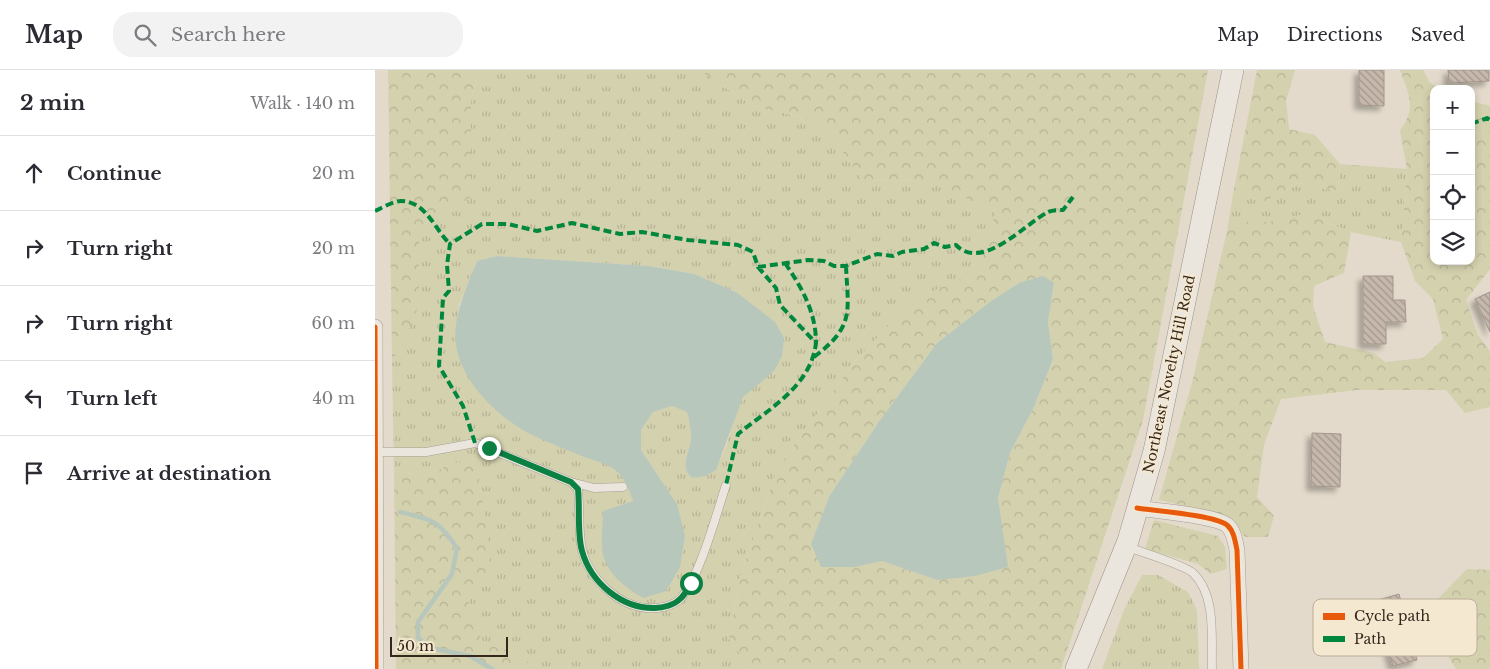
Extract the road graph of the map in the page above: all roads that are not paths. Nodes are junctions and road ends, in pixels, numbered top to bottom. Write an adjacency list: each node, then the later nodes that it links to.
1 (1233, 70): 7 (main road, Northeast Novelty Hill Road)
2 (375, 326): 3 (street)
3 (375, 452): 4 (lane); 9 (street)
4 (571, 482): 5 (lane); 6 (lane)
5 (726, 485)
6 (623, 488)
7 (1137, 508): 8 (main road, Northeast Novelty Hill Road); 12 (street)
8 (1126, 546): 10 (main road, Northeast Novelty Hill Road); 11 (lane)
9 (376, 669)
10 (1076, 669)
11 (1212, 669)
12 (1241, 669)

